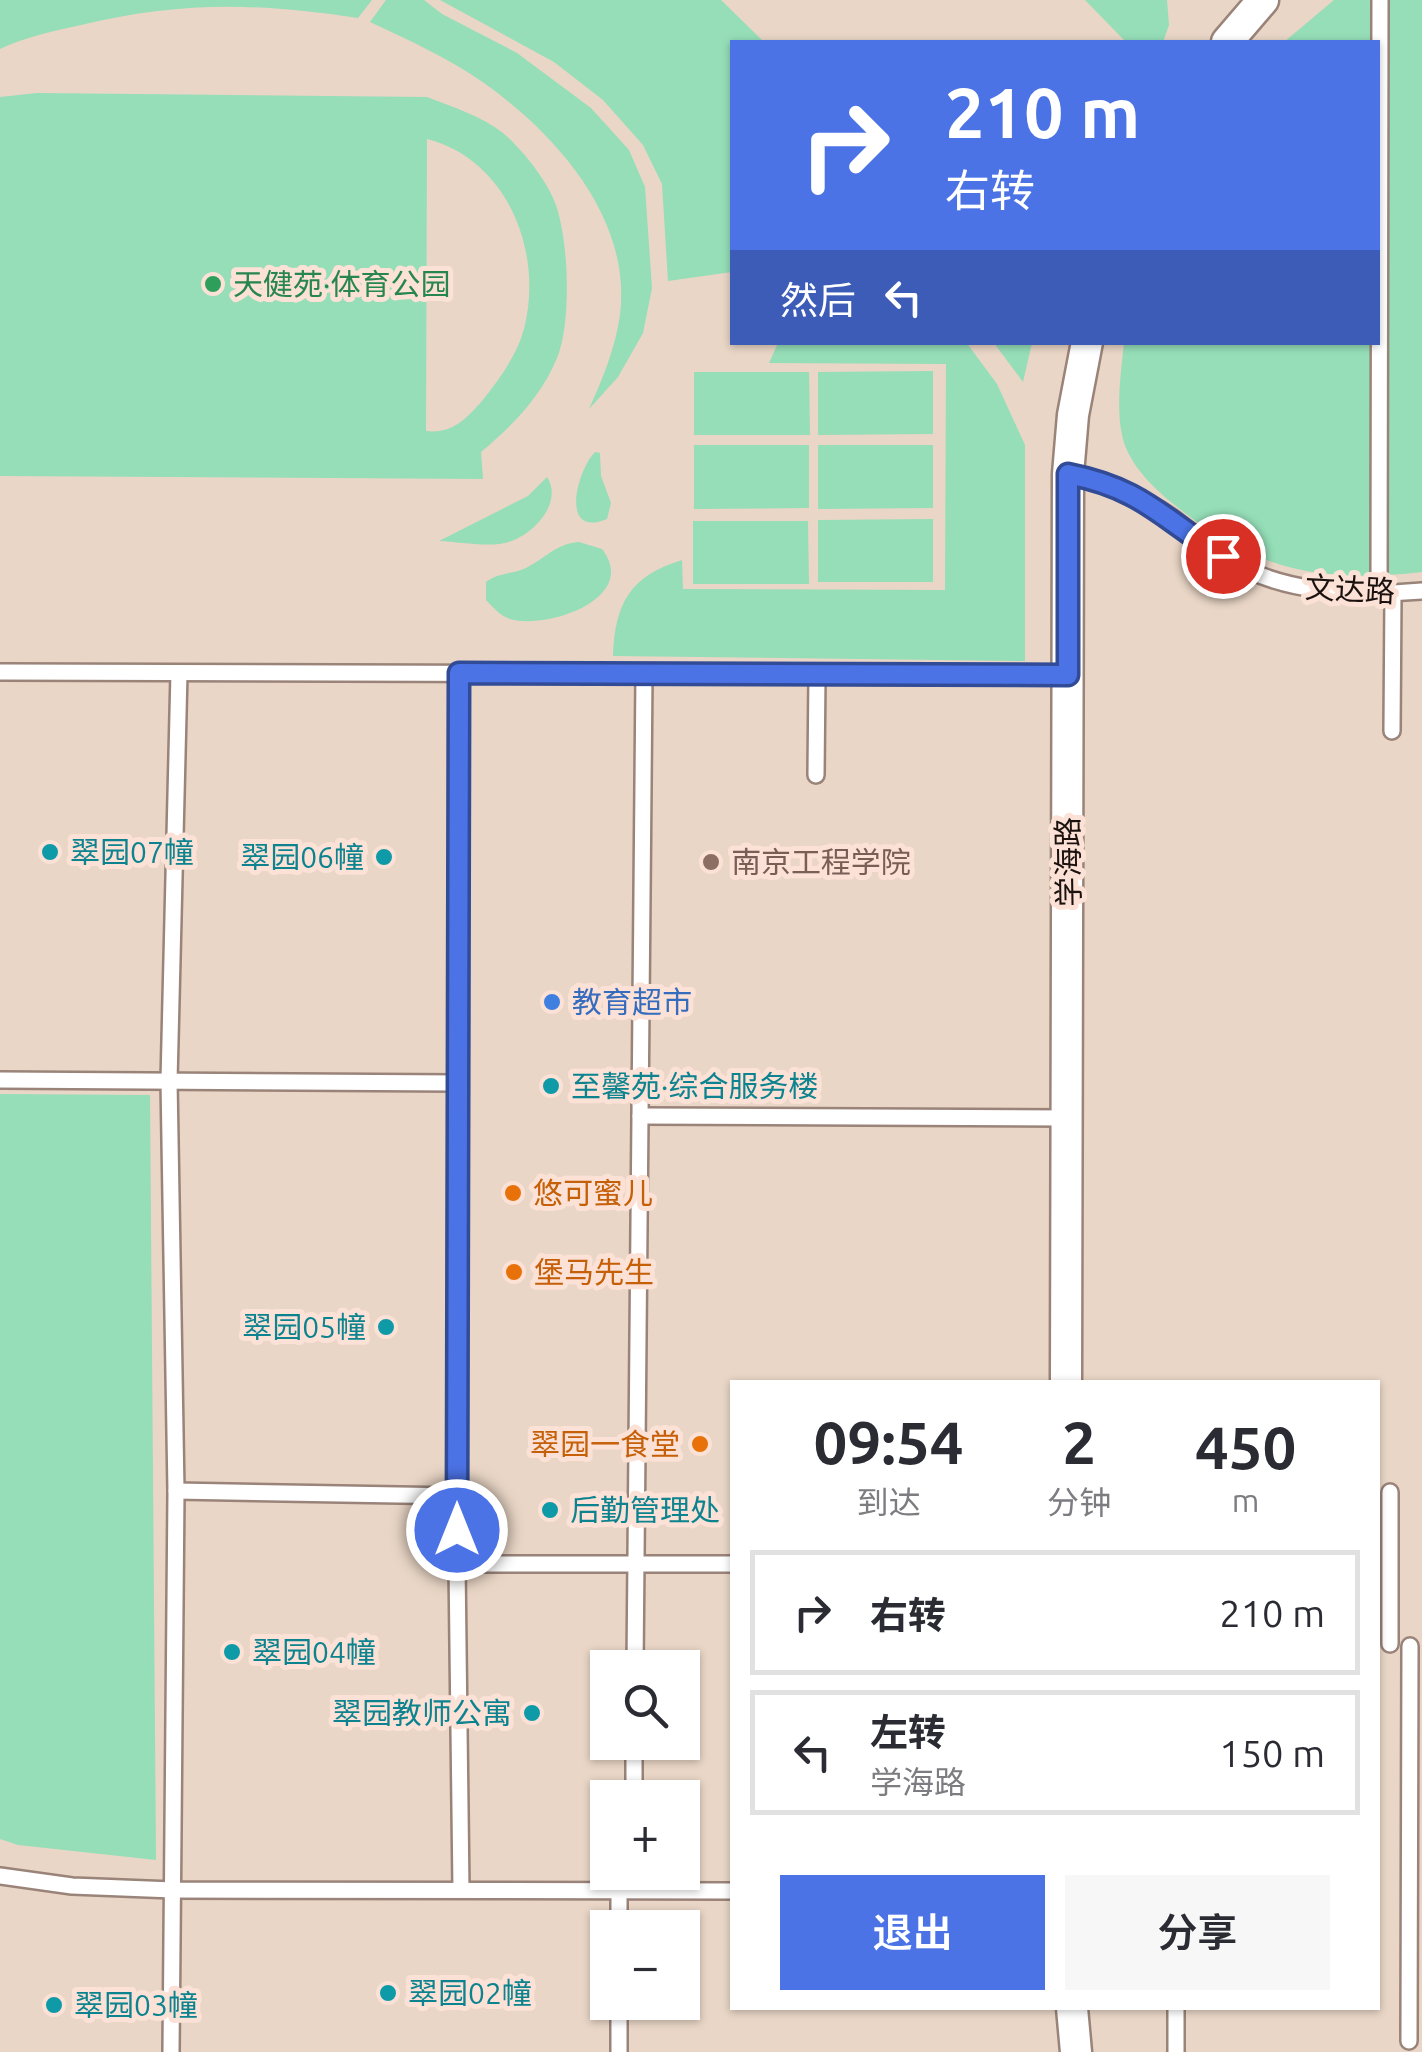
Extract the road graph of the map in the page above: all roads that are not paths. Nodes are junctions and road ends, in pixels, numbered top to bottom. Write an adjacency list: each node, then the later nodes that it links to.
1 (1380, 0): 7 (lane)
2 (1257, 2): 3 (street)
3 (1228, 40)
4 (1086, 345): 5 (street, 学海路)
5 (1068, 474): 7 (lane, 文达路); 13 (street, 学海路)
6 (1422, 591): 7 (lane, 文达路)
7 (1386, 593): 14 (lane)
8 (0, 672): 9 (lane)
9 (179, 672): 10 (lane); 17 (lane)
10 (459, 673): 11 (lane); 18 (lane)
11 (644, 674): 12 (lane); 19 (lane)
12 (817, 674): 13 (lane); 15 (lane)
13 (1068, 675): 20 (street, 学海路)
14 (1392, 731)
15 (816, 775)
16 (0, 1080): 17 (lane)
17 (169, 1081): 18 (lane); 22 (lane)
18 (458, 1083): 24 (lane)
19 (640, 1116): 20 (lane); 26 (lane)
20 (1067, 1118): 21 (street, 学海路)
21 (1066, 1380)
22 (176, 1492): 24 (lane); 32 (lane)
23 (1390, 1492): 28 (lane)
24 (458, 1496): 25 (lane)
25 (457, 1564): 26 (lane); 33 (lane)
26 (635, 1564): 27 (lane); 30 (lane)
27 (730, 1564)
28 (1384, 1643): 29 (lane)
29 (1416, 1647): 41 (lane)
30 (635, 1650)
31 (0, 1876): 32 (lane)
32 (173, 1890): 33 (lane); 42 (lane)
33 (461, 1890): 34 (lane)
34 (590, 1890)
35 (619, 1890): 36 (lane); 37 (lane)
36 (730, 1891)
37 (619, 1910)
38 (1072, 2010): 44 (street)
39 (1176, 2010): 45 (lane)
40 (619, 2020): 43 (lane)
41 (1408, 2041)
42 (171, 2052)
43 (618, 2052)
44 (1076, 2052)
45 (1176, 2052)

